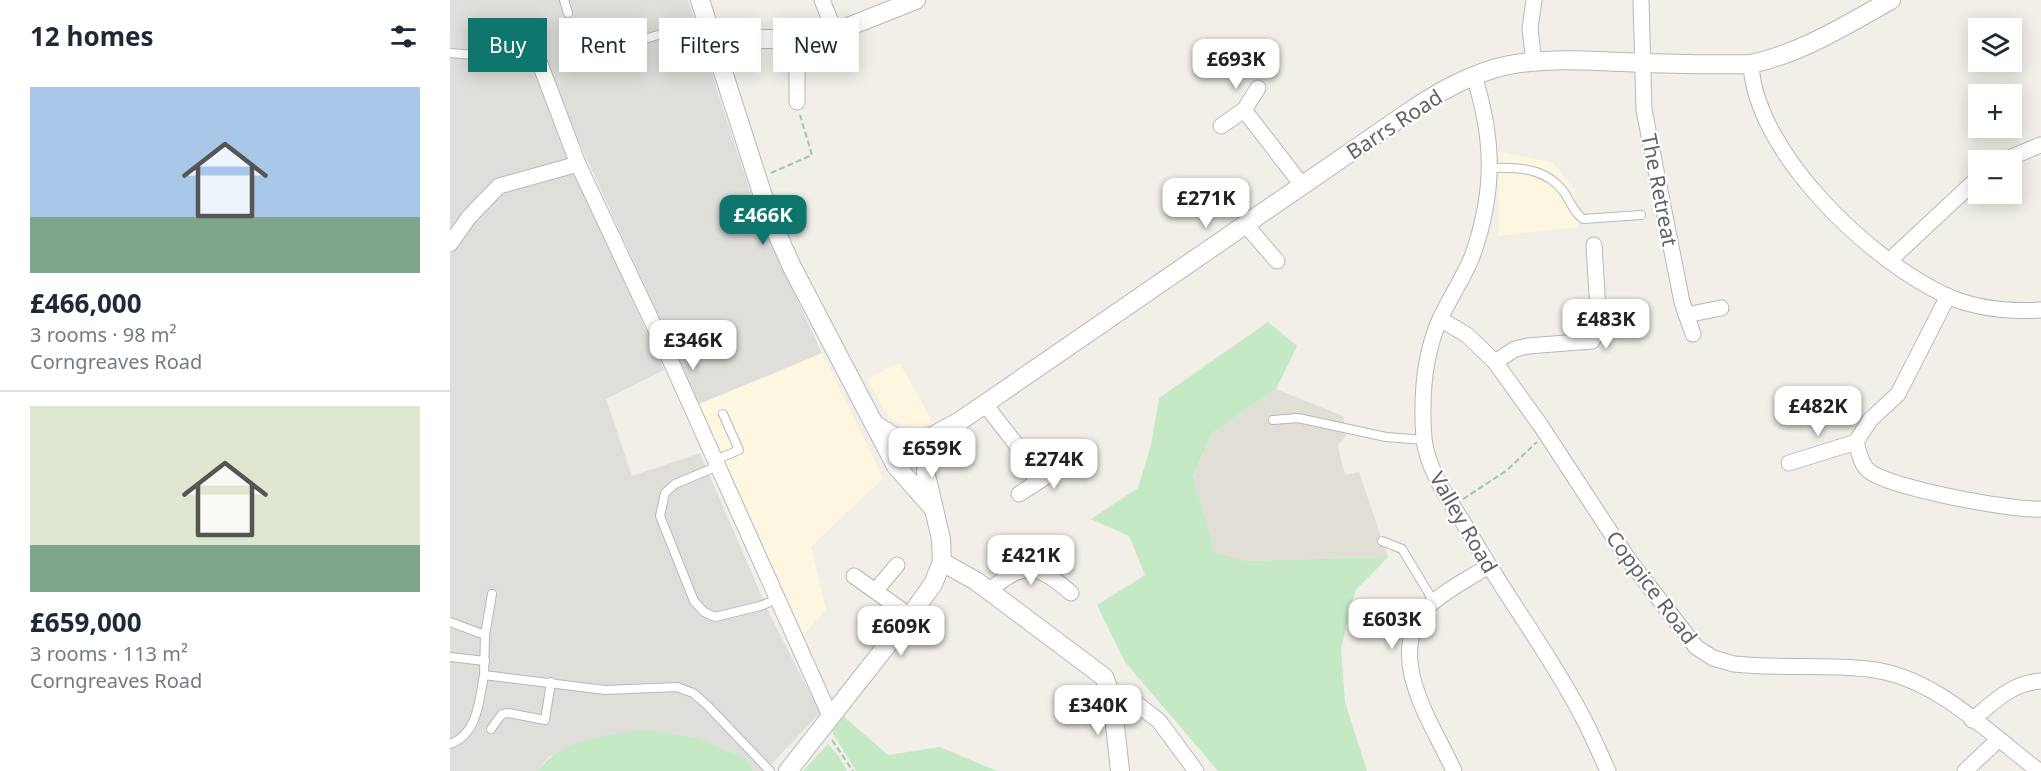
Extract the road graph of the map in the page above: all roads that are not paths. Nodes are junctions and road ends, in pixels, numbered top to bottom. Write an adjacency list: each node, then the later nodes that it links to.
1 (564, 0): 8 (lane)
2 (700, 0): 9 (street)
3 (822, 0): 10 (street)
4 (916, 0): 11 (street)
5 (1534, 0): 14 (street)
6 (1641, 0): 15 (street, The Retreat)
7 (1891, 0): 16 (street, Barrs Road)
8 (568, 13)
9 (706, 18)
10 (829, 18)
11 (859, 23)
12 (450, 53): 13 (lane)
13 (468, 54)
14 (1534, 62): 15 (street, Barrs Road); 20 (street, Barrs Road)
15 (1642, 63): 16 (street, Barrs Road); 40 (street, The Retreat)
16 (1751, 64): 36 (street)
17 (543, 72): 27 (street)
18 (724, 72): 48 (street)
19 (796, 72): 22 (street)
20 (1474, 76): 28 (street, Valley Road); 29 (street, Barrs Road)
21 (1258, 88): 23 (street)
22 (796, 102)
23 (1244, 110): 24 (street); 29 (street)
24 (1221, 126)
25 (2040, 145): 26 (street)
26 (2022, 153)
27 (578, 164): 33 (street); 54 (street)
28 (1491, 168): 31 (lane); 41 (street, Valley Road)
29 (1302, 185): 32 (street, Barrs Road)
30 (1968, 187): 36 (street)
31 (1641, 216)
32 (1245, 224): 35 (street); 44 (street, Barrs Road)
33 (450, 241)
34 (1598, 251): 43 (street)
35 (1277, 261)
36 (1889, 261): 37 (street)
37 (1948, 296): 39 (street); 51 (street)
38 (1721, 308): 40 (street)
39 (2041, 310)
40 (1686, 315): 42 (street, The Retreat)
41 (1440, 320): 43 (street, Coppice Road); 49 (street, Valley Road)
42 (1693, 334)
43 (1495, 362): 81 (street, Coppice Road)
44 (984, 404): 47 (street, Barrs Road); 57 (street)
45 (723, 414): 54 (lane)
46 (1273, 420): 49 (lane)
47 (960, 421): 50 (street, Barrs Road); 53 (street, Barrs Road)
48 (876, 425): 50 (street); 56 (street)
49 (1424, 440): 64 (street, Valley Road)
50 (912, 442): 53 (street); 56 (street)
51 (1856, 442): 55 (street); 60 (street)
52 (1072, 460): 57 (street)
53 (928, 462): 56 (street); 59 (street)
54 (717, 463): 70 (street); 70 (lane)
55 (1789, 463)
56 (899, 468): 59 (street)
57 (1037, 481): 58 (street)
58 (1019, 494)
59 (932, 507): 62 (street)
60 (2041, 509)
61 (1382, 541): 71 (lane)
62 (942, 562): 67 (street); 72 (street)
63 (897, 565): 66 (street)
64 (1488, 566): 71 (street); 91 (street, Valley Road)
65 (854, 576): 66 (street)
66 (876, 590): 72 (street)
67 (989, 591): 68 (street); 80 (street)
68 (1071, 593)
69 (492, 594): 74 (lane)
70 (778, 599): 82 (street)
71 (1434, 602): 90 (street)
72 (910, 616): 82 (street)
73 (450, 622): 74 (lane)
74 (485, 635): 76 (lane)
75 (450, 657): 76 (lane)
76 (485, 661): 77 (lane)
77 (484, 675): 79 (lane); 85 (lane)
78 (2041, 681): 81 (street)
79 (551, 682): 83 (lane); 86 (lane)
80 (1112, 697): 88 (street); 89 (street)
81 (1972, 720): 84 (street, Coppice Road)
82 (826, 724): 87 (street)
83 (491, 729)
84 (1998, 740): 92 (street); 93 (street, Coppice Road)
85 (450, 744)
86 (770, 771)
87 (788, 771)
88 (1120, 771)
89 (1196, 771)
90 (1454, 771)
91 (1608, 771)
92 (1965, 771)
93 (2039, 771)

